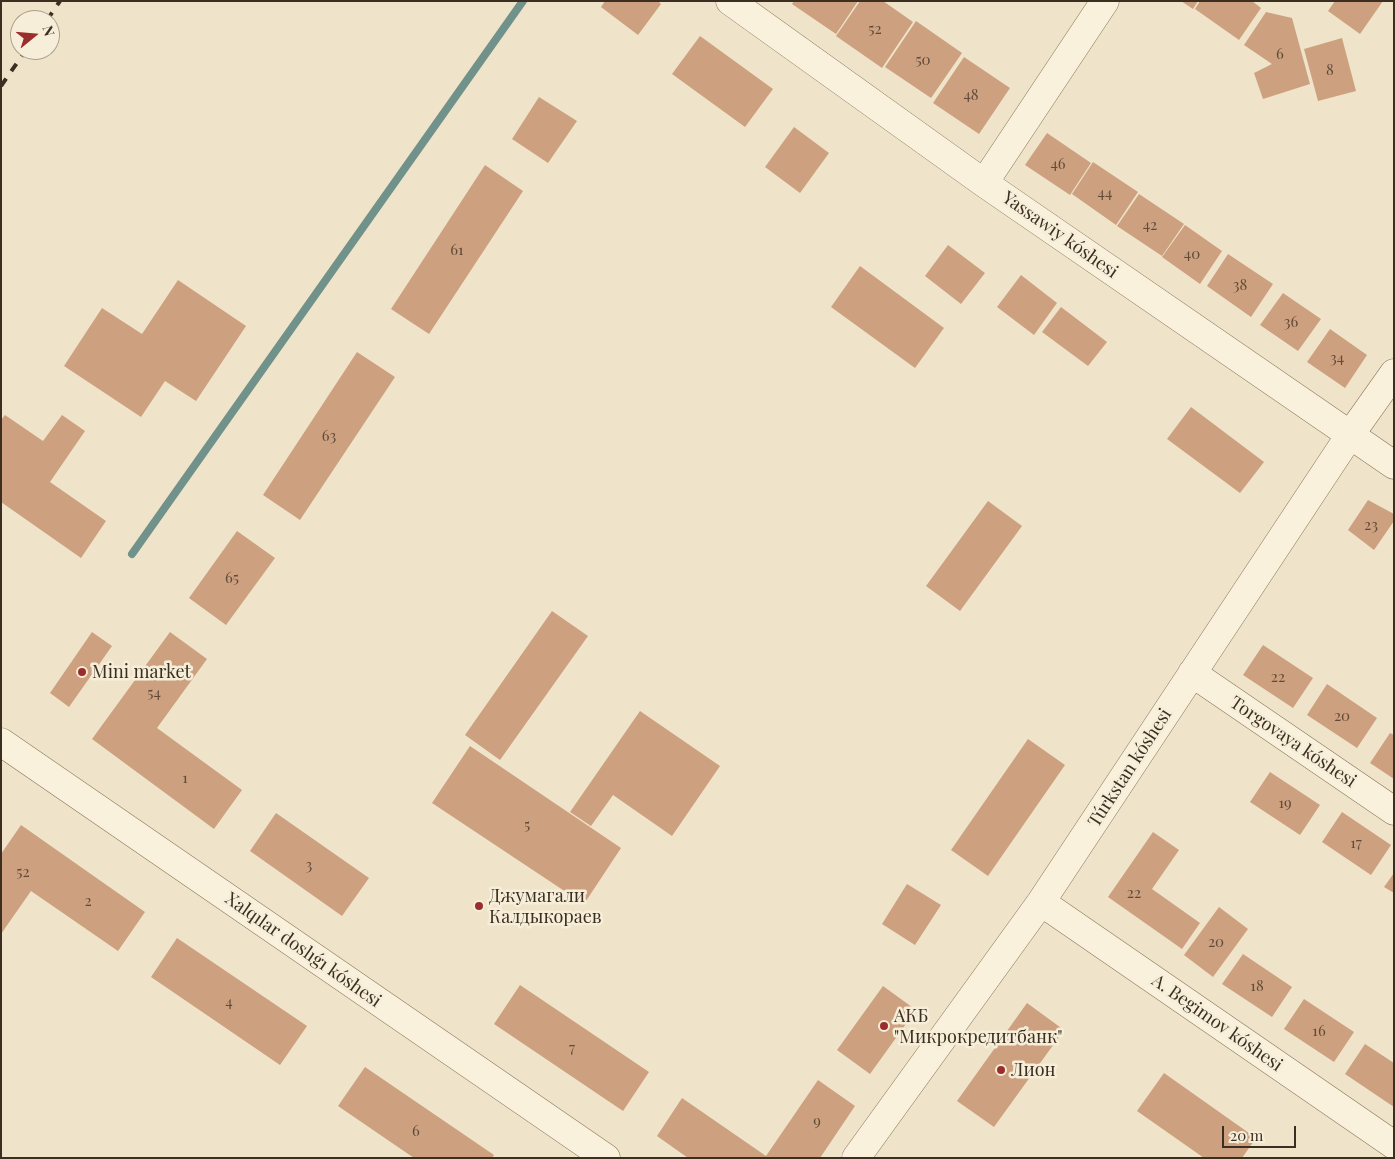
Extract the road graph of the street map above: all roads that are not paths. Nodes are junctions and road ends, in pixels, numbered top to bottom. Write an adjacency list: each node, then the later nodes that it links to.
1 (730, 1): 3 (street, Yassawiy kóshesi)
2 (1105, 1): 3 (street)
3 (984, 183): 5 (street, Yassawiy kóshesi)
4 (1394, 373): 5 (street, Túrkstan kóshesi)
5 (1350, 435): 6 (street, Yassawiy kóshesi); 7 (street, Túrkstan kóshesi)
6 (1394, 465)
7 (1192, 673): 9 (street, Torgovaya kóshesi); 10 (street, Túrkstan kóshesi)
8 (1, 742): 12 (street, Xalqılar doslıǵı kóshesi)
9 (1394, 811)
10 (1041, 902): 11 (street, A. Begimov kóshesi); 13 (street, Túrkstan kóshesi)
11 (1394, 1145)
12 (606, 1158)
13 (856, 1158)

